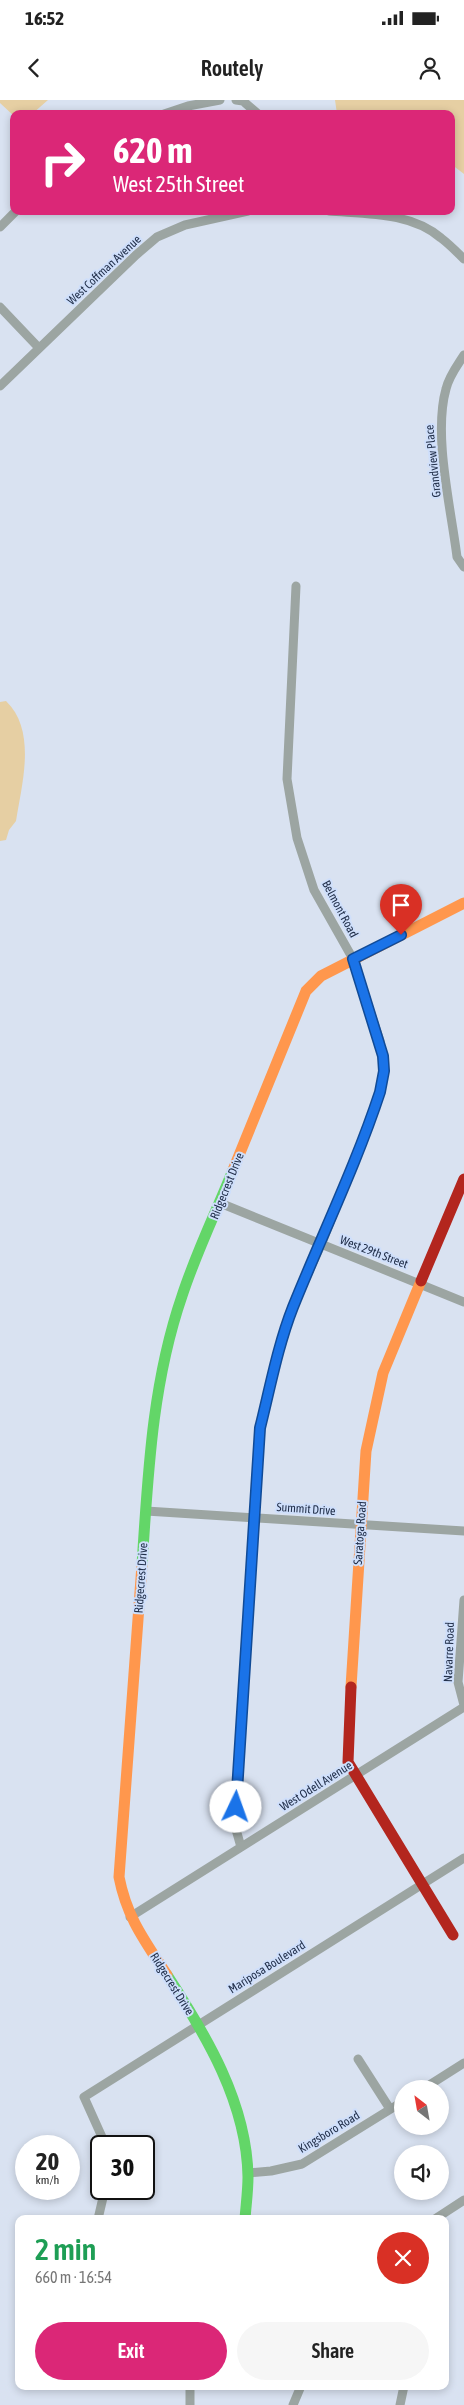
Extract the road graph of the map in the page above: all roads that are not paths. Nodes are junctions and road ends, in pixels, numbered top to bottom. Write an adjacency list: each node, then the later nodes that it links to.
1 (220, 100): 3 (street)
2 (236, 100): 4 (street)
3 (176, 110)
4 (253, 110)
5 (12, 215): 8 (street)
6 (230, 215): 11 (street, West Coffman Avenue)
7 (387, 215): 9 (street)
8 (0, 227)
9 (464, 259)
10 (0, 308): 11 (street)
11 (39, 348): 13 (street, West Coffman Avenue)
12 (464, 355): 14 (street, Grandview Place)
13 (0, 386)
14 (464, 567)
15 (296, 586): 17 (street, Belmont Road)
16 (464, 903): 17 (street, Ridgecrest Drive)
17 (353, 959): 19 (street, Ridgecrest Drive); 20 (street, Belmont Road)
18 (464, 1179): 21 (street, Saratoga Road)
19 (220, 1203): 20 (street, West 29th Street); 23 (street, Ridgecrest Drive)
20 (321, 1245): 21 (street, West 29th Street); 24 (street, Belmont Road)
21 (420, 1283): 22 (street, West 29th Street); 25 (street, Saratoga Road)
22 (464, 1302)
23 (146, 1511): 24 (street, Summit Drive); 33 (street, Ridgecrest Drive)
24 (254, 1518): 25 (street, Summit Drive); 30 (street, Belmont Road)
25 (360, 1525): 26 (street, Summit Drive); 29 (street, Saratoga Road)
26 (464, 1531)
27 (464, 1600): 28 (street, Navarre Road)
28 (464, 1706): 29 (street, West Odell Avenue)
29 (357, 1775): 30 (street, West Odell Avenue); 32 (street, Saratoga Road)
30 (241, 1847): 33 (street, West Odell Avenue)
31 (464, 1858): 32 (street, Mariposa Boulevard)
32 (423, 1883): 34 (street, Saratoga Road); 35 (street, Mariposa Boulevard)
33 (130, 1917): 35 (street, Ridgecrest Drive)
34 (453, 1935)
35 (198, 2025): 41 (street, Mariposa Boulevard); 42 (street, Ridgecrest Drive)
36 (358, 2059): 40 (street)
37 (464, 2063): 38 (street)
38 (437, 2080)
39 (394, 2107): 40 (street, Kingsboro Road)
40 (390, 2109): 42 (street, Kingsboro Road)
41 (102, 2135)
42 (248, 2173): 46 (street, Ridgecrest Drive)
43 (102, 2200): 45 (street)
44 (464, 2200): 47 (street)
45 (99, 2215)
46 (244, 2215)
47 (441, 2215)
48 (190, 2390): 51 (street)
49 (300, 2390): 52 (street)
50 (403, 2390): 53 (street)
51 (190, 2405)
52 (294, 2405)
53 (400, 2405)

